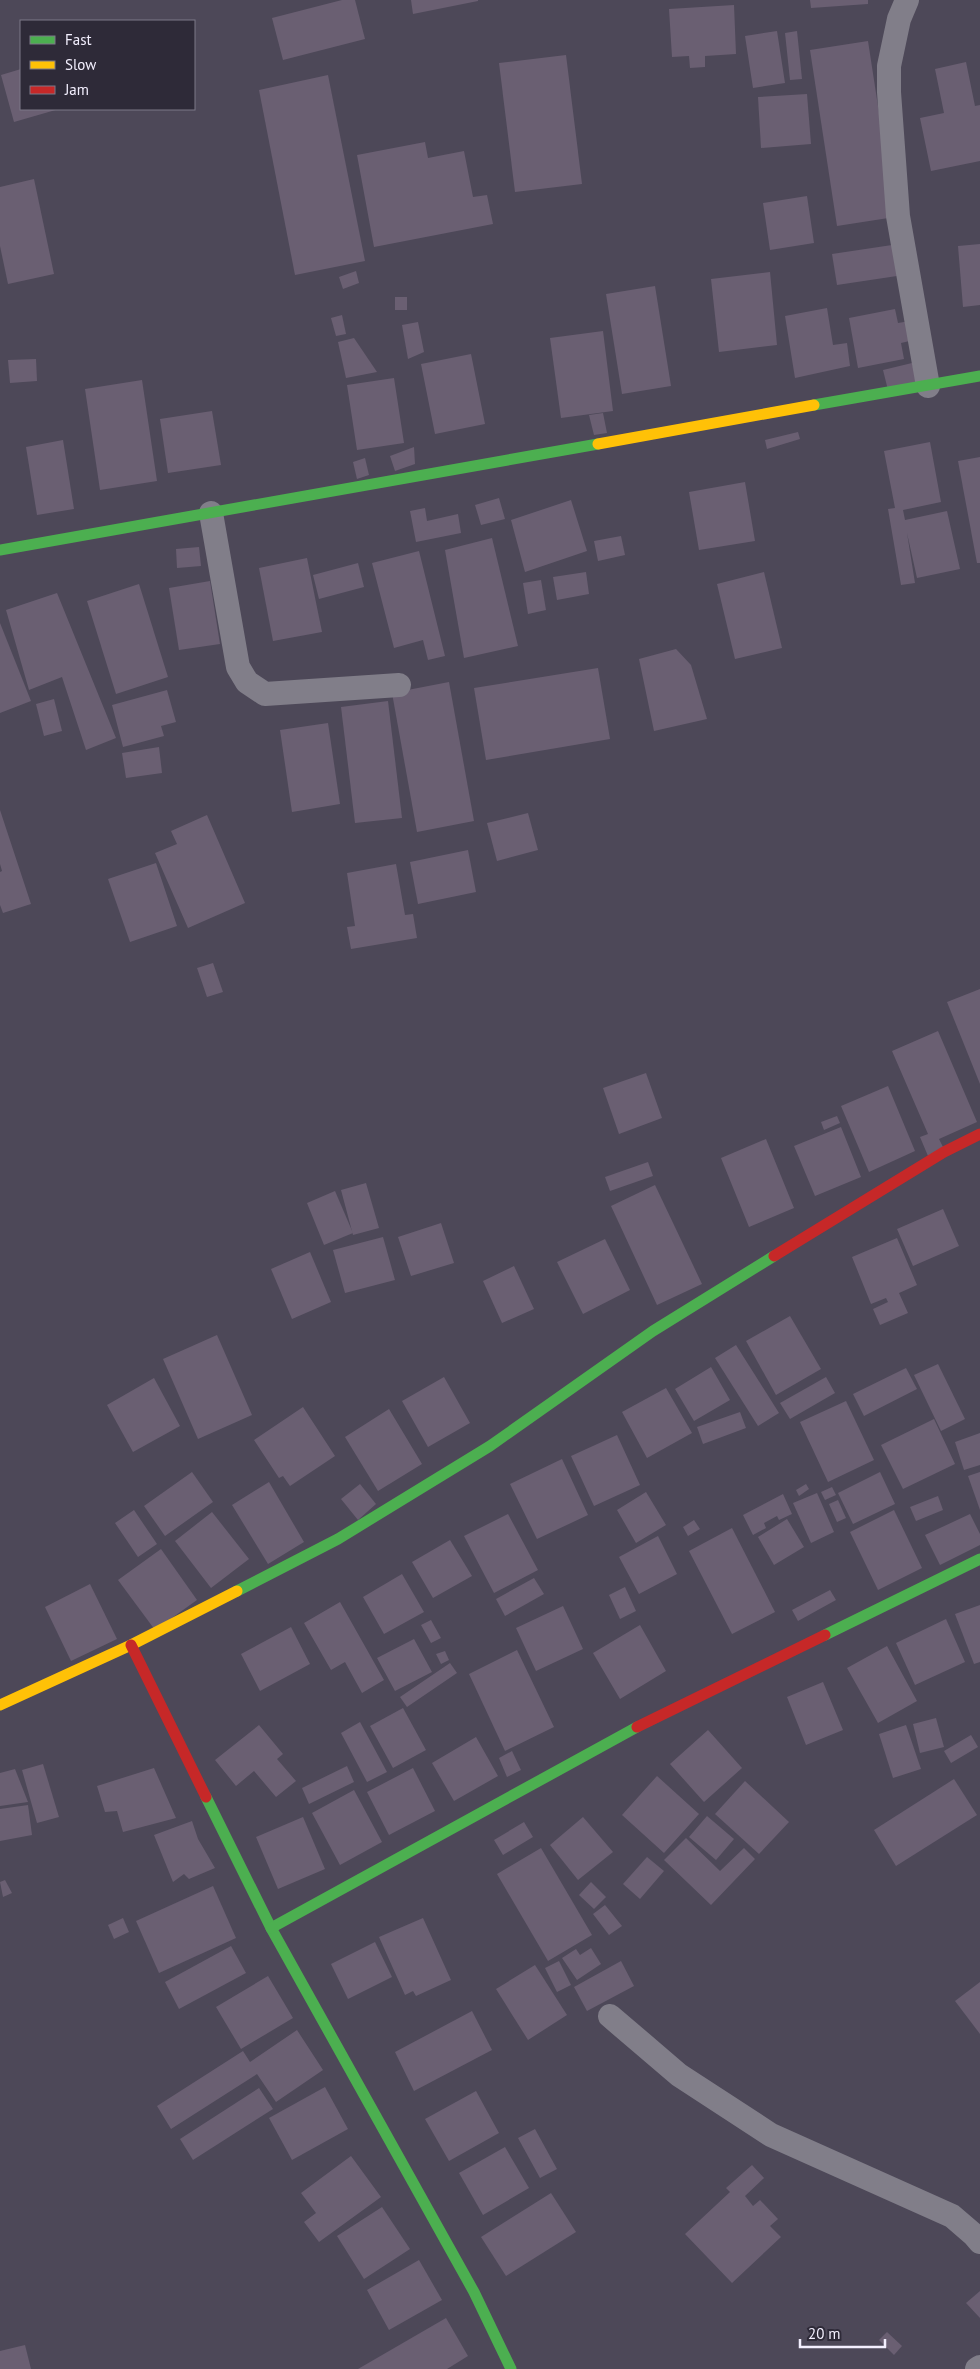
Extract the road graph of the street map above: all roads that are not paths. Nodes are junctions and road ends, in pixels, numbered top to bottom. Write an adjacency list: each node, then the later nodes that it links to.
1 (907, 0): 3 (street)
2 (980, 376): 3 (street)
3 (928, 386): 4 (street)
4 (211, 513): 5 (street); 6 (street)
5 (0, 550)
6 (399, 685)
7 (980, 1134): 9 (street)
8 (980, 1559): 11 (street)
9 (131, 1645): 10 (street); 11 (street)
10 (0, 1705)
11 (271, 1928): 15 (street)
12 (610, 2016): 13 (street)
13 (980, 2242)
14 (980, 2366): 16 (street)
15 (511, 2369)
16 (977, 2369)

